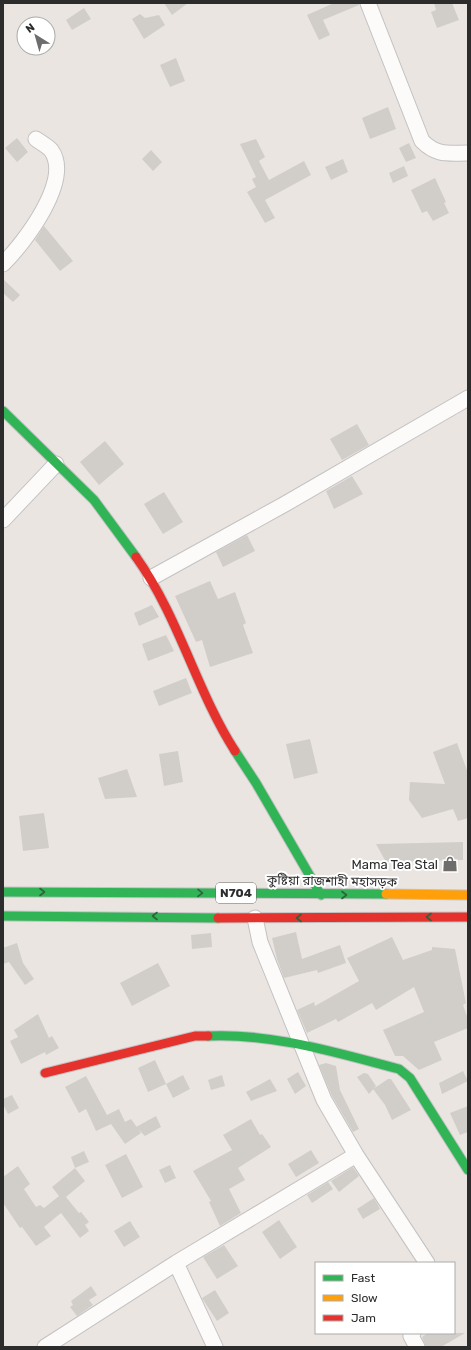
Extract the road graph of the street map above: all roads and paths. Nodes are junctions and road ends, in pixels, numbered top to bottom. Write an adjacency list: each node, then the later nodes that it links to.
1 (368, 3): 3 (street)
2 (36, 139): 4 (street)
3 (468, 153)
4 (3, 264)
5 (468, 398): 9 (street)
6 (3, 411): 7 (main road)
7 (56, 464): 8 (street); 9 (main road)
8 (3, 520)
9 (151, 578): 11 (main road)
10 (3, 892): 13 (main road, কুষ্টিয়া রাজশাহী মহাসড়ক / N704, one-way to 13)
11 (321, 895): 12 (main road, কুষ্টিয়া রাজশাহী মহাসড়ক / N704, one-way to 12); 13 (main road, কুষ্টিয়া রাজশাহী মহাসড়ক / N704, one-way to 11)
12 (468, 895)
13 (175, 904): 14 (main road, কুষ্টিয়া রাজশাহী মহাসড়ক / N704, one-way to 14); 16 (main road, কুষ্টিয়া রাজশাহী মহাসড়ক / N704)
14 (3, 916)
15 (468, 917): 16 (main road, কুষ্টিয়া রাজশাহী মহাসড়ক / N704, one-way to 16)
16 (255, 918): 17 (street)
17 (303, 1045): 18 (main road); 19 (street); 20 (main road)
18 (45, 1073)
19 (356, 1155): 21 (street); 22 (street)
20 (468, 1170)
21 (426, 1262)
22 (176, 1264): 24 (street); 25 (street)
23 (413, 1334): 26 (street)
24 (45, 1347)
25 (215, 1347)
26 (417, 1347)

